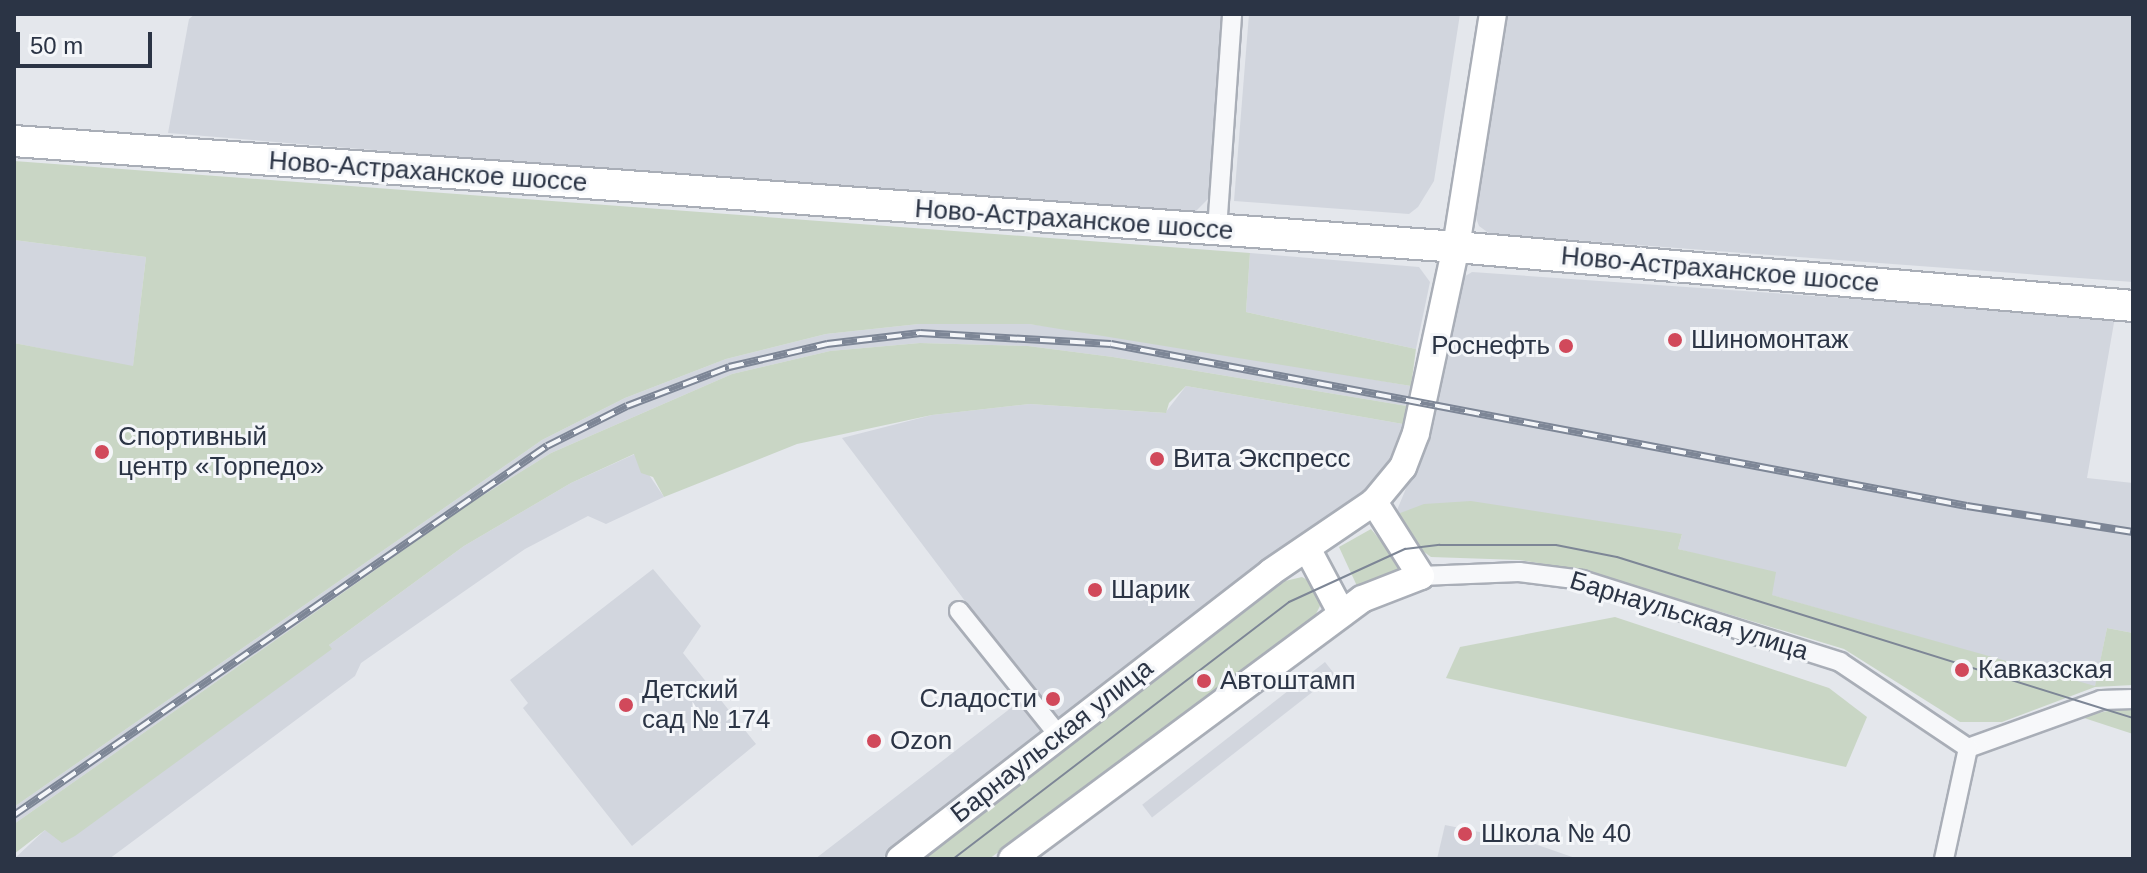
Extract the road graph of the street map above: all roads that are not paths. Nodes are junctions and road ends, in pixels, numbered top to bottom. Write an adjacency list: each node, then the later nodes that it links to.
1 (1232, 14): 4 (street)
2 (1493, 14): 5 (street, Барнаульская улица)
3 (14, 141): 4 (main road, Ново-Астраханское шоссе)
4 (1217, 230): 5 (main road, Ново-Астраханское шоссе)
5 (1456, 247): 6 (main road, Ново-Астраханское шоссе); 7 (street, Барнаульская улица)
6 (2133, 306)
7 (1374, 502): 8 (street, Барнаульская улица); 9 (street)
8 (1308, 550): 11 (street); 13 (street, Барнаульская улица)
9 (1421, 576): 11 (street, Барнаульская улица); 14 (street, Барнаульская улица)
10 (959, 611): 13 (street)
11 (1342, 614): 16 (street, Барнаульская улица)
12 (2133, 699): 14 (street)
13 (1059, 736): 15 (street, Барнаульская улица)
14 (1968, 748): 17 (street)
15 (900, 859)
16 (1012, 859)
17 (1944, 859)

